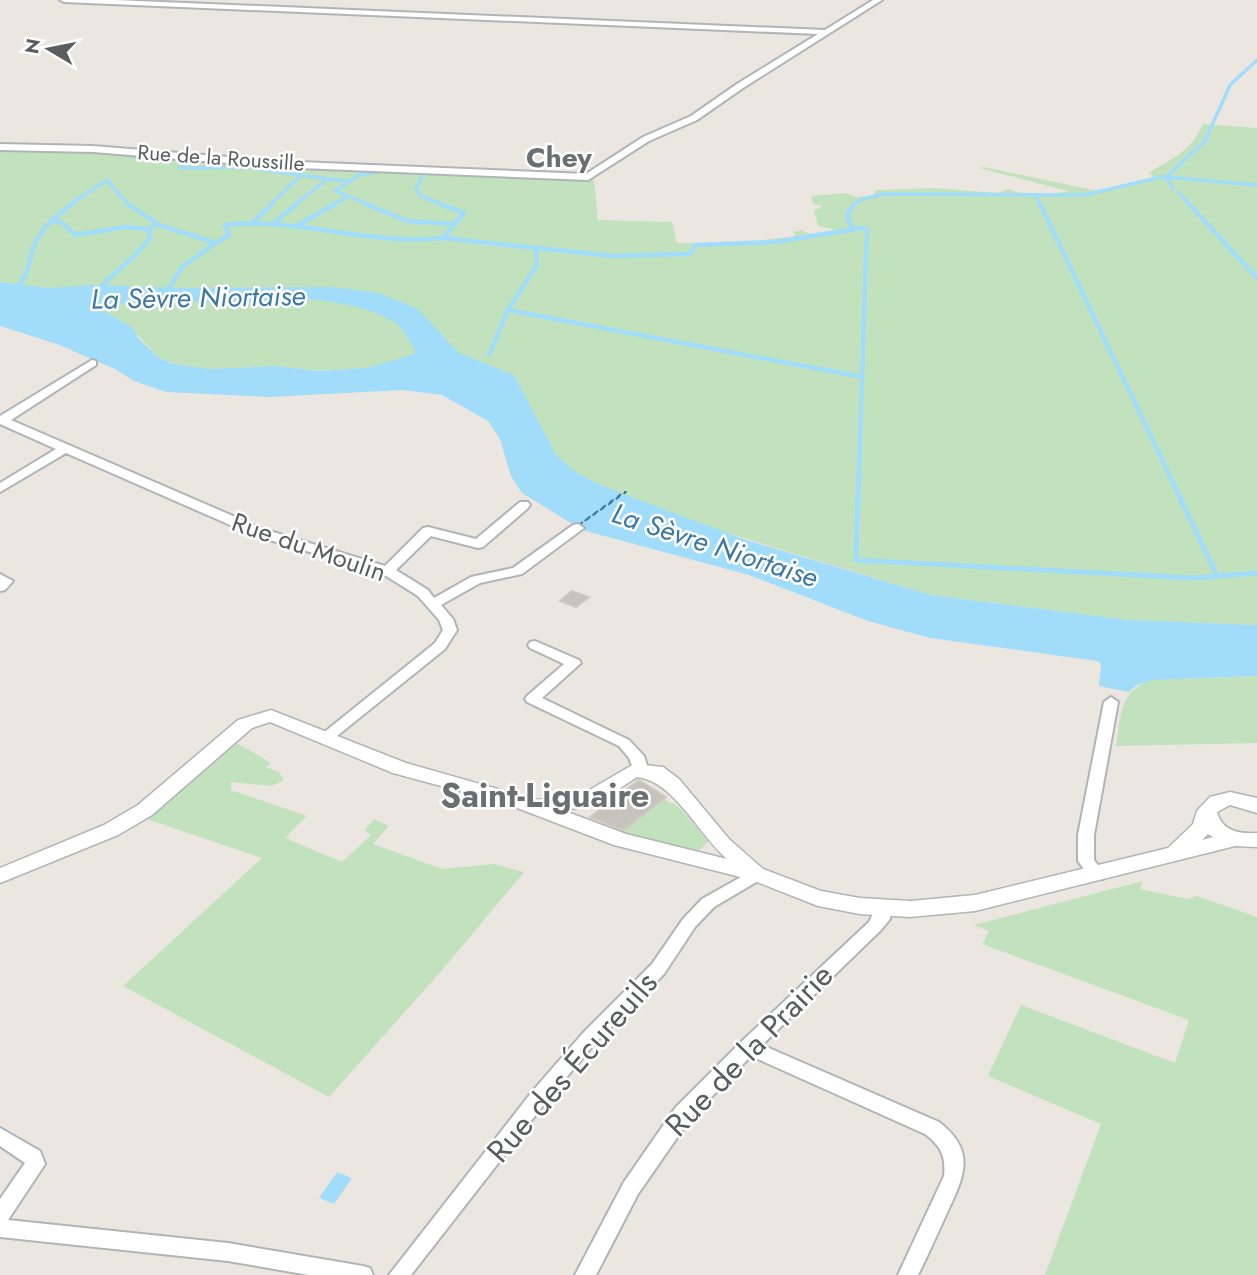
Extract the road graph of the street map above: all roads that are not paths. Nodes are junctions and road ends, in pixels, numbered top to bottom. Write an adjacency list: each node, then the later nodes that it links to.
1 (64, 0): 3 (street)
2 (877, 0): 3 (street, Rue de la Roussille)
3 (825, 32): 4 (street, Rue de la Roussille)
4 (0, 147)
5 (92, 363): 6 (street)
6 (1, 420): 7 (street, Rue du Moulin)
7 (64, 449): 8 (street); 11 (street, Rue du Moulin)
8 (0, 488)
9 (524, 505): 11 (street)
10 (578, 528): 14 (street)
11 (388, 571): 14 (street, Rue du Moulin)
12 (0, 578): 13 (street)
13 (0, 587)
14 (433, 604): 17 (street, Rue du Moulin)
15 (535, 645): 18 (street)
16 (1111, 702): 30 (street)
17 (327, 737): 20 (street); 31 (street)
18 (640, 769): 19 (street); 26 (street)
19 (586, 801): 20 (street); 23 (street)
20 (534, 806): 23 (street)
21 (1257, 806): 22 (street)
22 (1207, 816): 24 (street); 27 (street)
23 (581, 826): 28 (street)
24 (1234, 839): 25 (street); 27 (street)
25 (1257, 840)
26 (722, 844): 28 (street); 29 (street)
27 (1174, 853): 30 (street)
28 (702, 862): 29 (street)
29 (757, 874): 32 (street); 38 (street, Rue des Écureuils)
30 (1097, 875): 32 (street)
31 (0, 876)
32 (883, 909): 33 (street, Rue de la Prairie)
33 (748, 1047): 39 (street, Rue de la Prairie); 40 (street)
34 (0, 1136): 35 (street)
35 (0, 1215)
36 (0, 1228): 37 (street)
37 (363, 1275)
38 (399, 1275)
39 (585, 1275)
40 (908, 1275)

